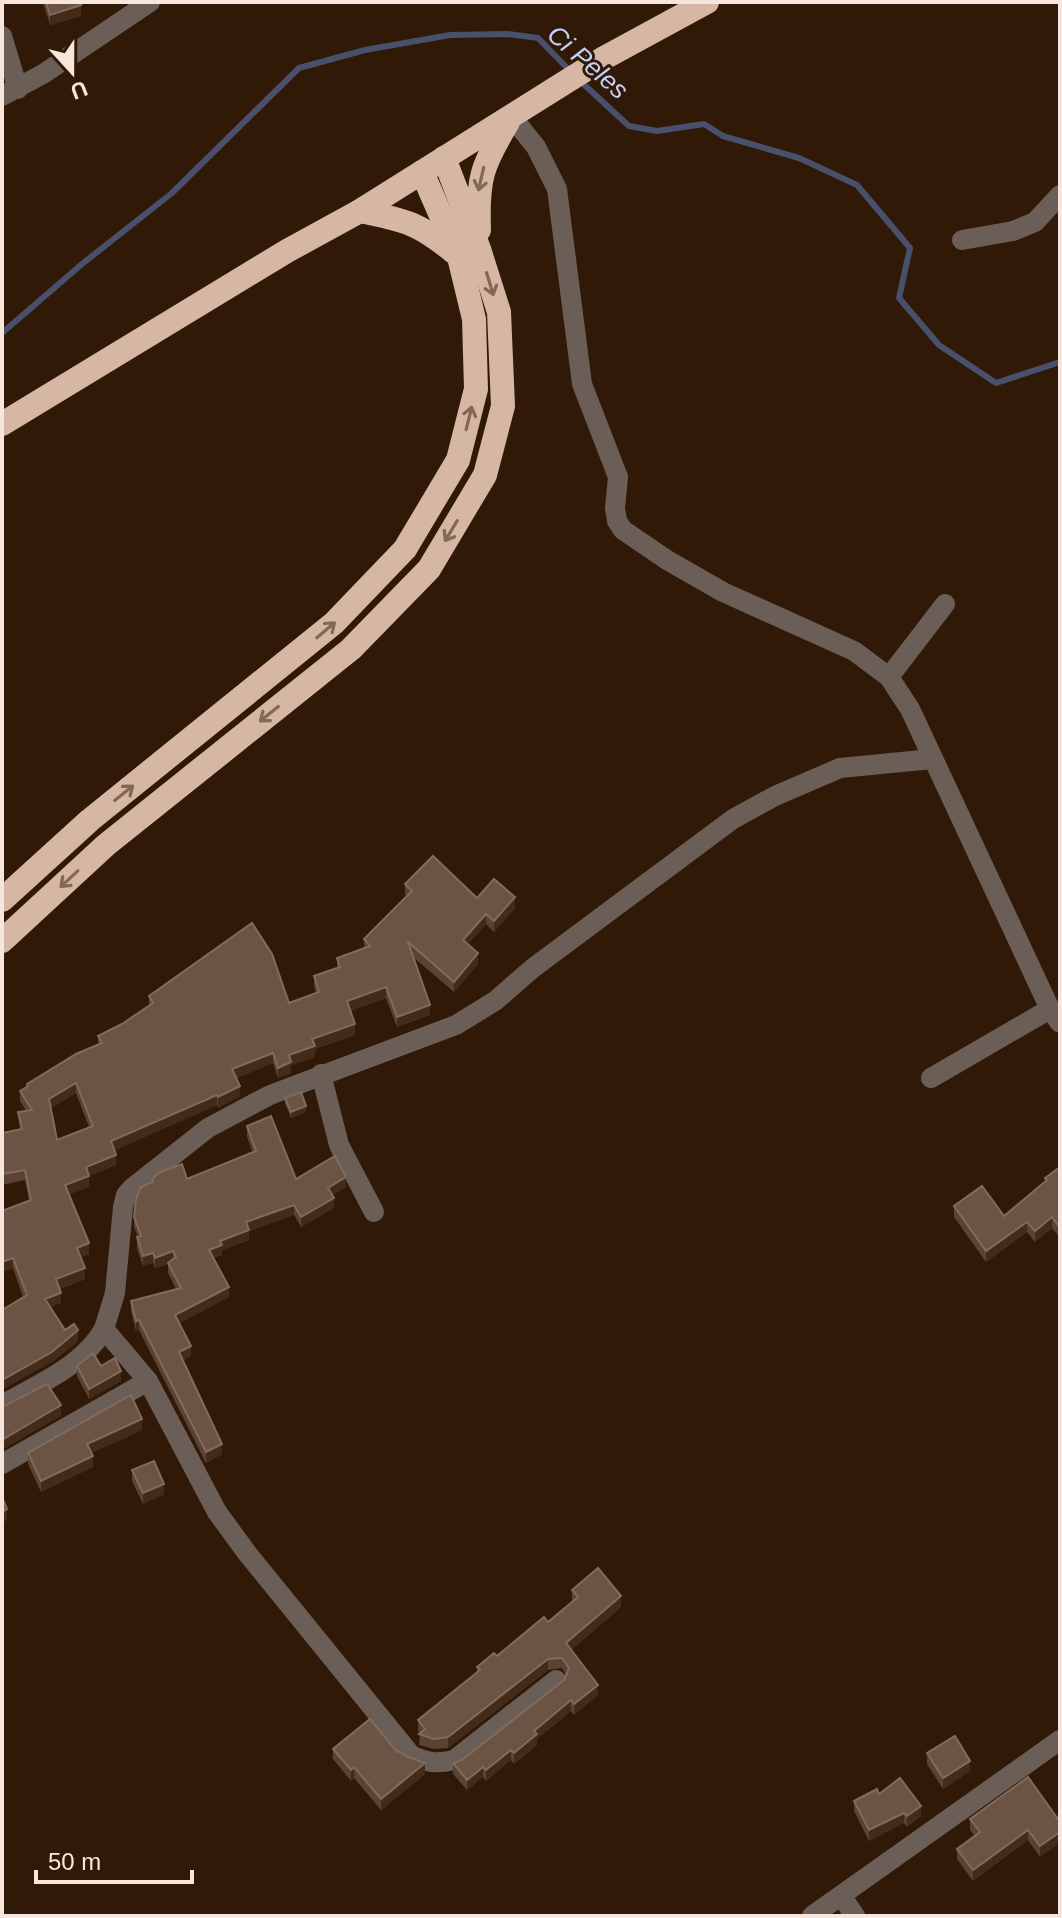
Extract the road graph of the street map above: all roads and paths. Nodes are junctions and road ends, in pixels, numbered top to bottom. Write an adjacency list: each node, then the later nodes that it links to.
1 (150, 2): 4 (street)
2 (707, 2): 5 (highway)
3 (2, 36): 4 (street)
4 (10, 93)
5 (512, 117): 6 (highway); 11 (highway, one-way to 11); 14 (street)
6 (444, 158): 7 (highway); 11 (highway)
7 (422, 172): 9 (highway); 11 (highway)
8 (1060, 195): 10 (street)
9 (360, 211): 11 (highway); 12 (highway)
10 (962, 240)
11 (469, 253): 16 (highway, one-way to 11); 17 (highway, one-way to 17)
12 (2, 424)
13 (945, 604): 14 (street)
14 (889, 677): 15 (street)
15 (932, 759): 18 (street); 19 (street)
16 (2, 900)
17 (2, 941)
18 (1055, 1016): 20 (street)
19 (321, 1074): 21 (street); 22 (street)
20 (931, 1078)
21 (374, 1212)
22 (104, 1329): 23 (street); 24 (street)
23 (148, 1381): 25 (street); 26 (street)
24 (2, 1405)
25 (2, 1464)
26 (556, 1680)
27 (1060, 1740): 28 (street)
28 (842, 1897): 29 (street); 30 (street)
29 (812, 1916)
30 (855, 1916)

